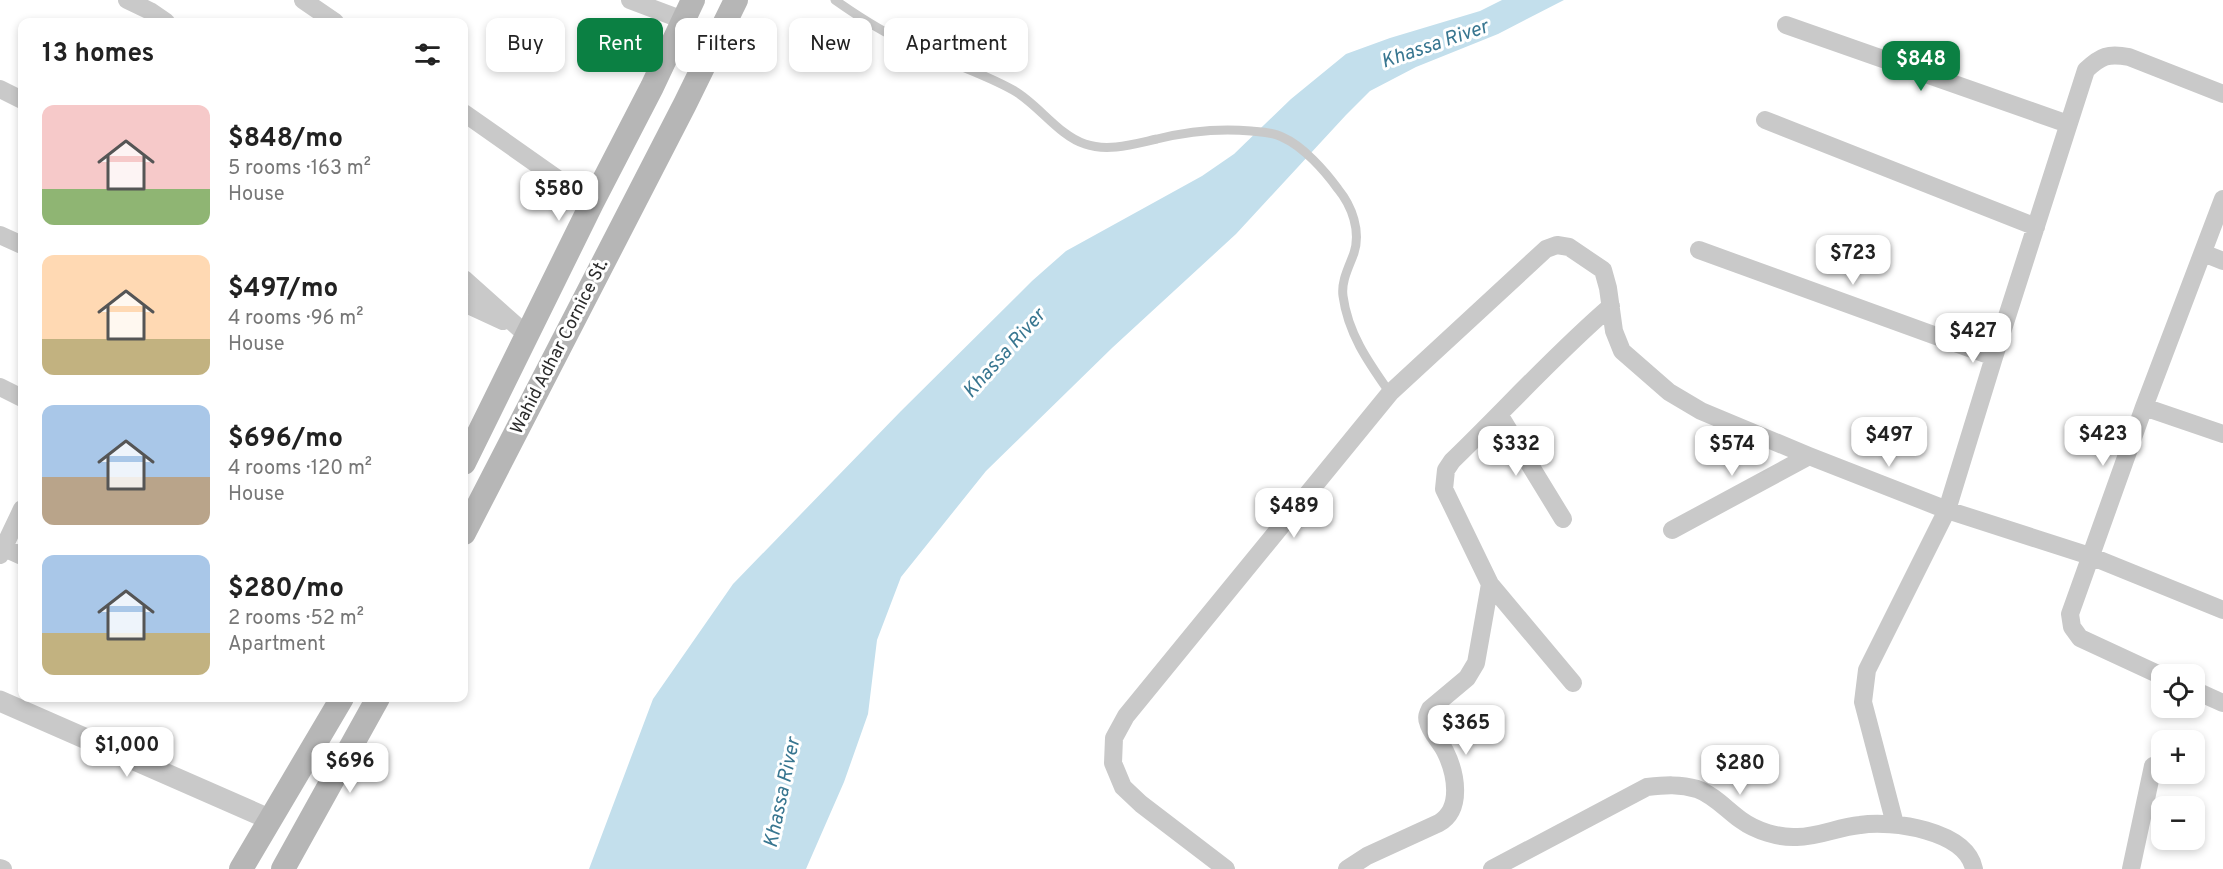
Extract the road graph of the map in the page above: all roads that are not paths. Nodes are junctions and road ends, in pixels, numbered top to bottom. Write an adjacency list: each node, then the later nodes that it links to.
1 (127, 0): 6 (street)
2 (303, 0): 9 (street)
3 (630, 0): 7 (street)
4 (736, 0): 15 (main road, Wahid Adhar Cornice St.)
5 (835, 0): 33 (lane)
6 (153, 5): 8 (street)
7 (688, 10): 11 (main road, Wahid Adhar Cornice St.)
8 (163, 18)
9 (329, 18)
10 (1786, 25): 18 (street)
11 (652, 87): 15 (main road); 20 (main road, Wahid Adhar Cornice St.)
12 (0, 89): 14 (street)
13 (2223, 94): 18 (street)
14 (18, 98)
15 (686, 104): 43 (main road, Wahid Adhar Cornice St.)
16 (468, 116): 20 (street)
17 (1765, 120): 21 (street)
18 (2068, 124): 21 (street)
19 (2223, 199): 25 (street)
20 (592, 203): 30 (main road, Wahid Adhar Cornice St.)
21 (2036, 227): 31 (street)
22 (0, 235): 23 (street)
23 (18, 242)
24 (1699, 250): 31 (street)
25 (2203, 253): 26 (street); 35 (street)
26 (2223, 261)
27 (468, 282): 30 (street)
28 (468, 305): 30 (street)
29 (1611, 306): 33 (street); 36 (street); 39 (street)
30 (523, 330): 38 (main road, Wahid Adhar Cornice St.)
31 (1994, 357): 40 (street)
32 (0, 387): 34 (street)
33 (1390, 393): 62 (street)
34 (18, 396)
35 (2144, 406): 37 (street); 47 (street)
36 (1500, 416): 42 (street); 48 (street)
37 (2223, 434)
38 (468, 450)
39 (1809, 456): 40 (street); 44 (street)
40 (1947, 510): 47 (street); 59 (street)
41 (18, 517): 45 (street)
42 (1563, 519)
43 (468, 525)
44 (1672, 530)
45 (1, 550): 46 (street)
46 (18, 555)
47 (2090, 556): 49 (street); 50 (street)
48 (1490, 584): 51 (street); 63 (street)
49 (2223, 610)
50 (2151, 671)
51 (1573, 683)
52 (2205, 695): 56 (street)
53 (0, 701): 58 (street)
54 (340, 702): 58 (main road)
55 (376, 702): 61 (main road)
56 (2223, 703)
57 (2151, 775): 66 (street)
58 (269, 819): 60 (main road)
59 (1895, 824): 64 (street); 65 (street)
60 (241, 869)
61 (284, 869)
62 (1227, 869)
63 (1347, 869)
64 (1492, 869)
65 (1974, 869)
66 (2131, 869)

